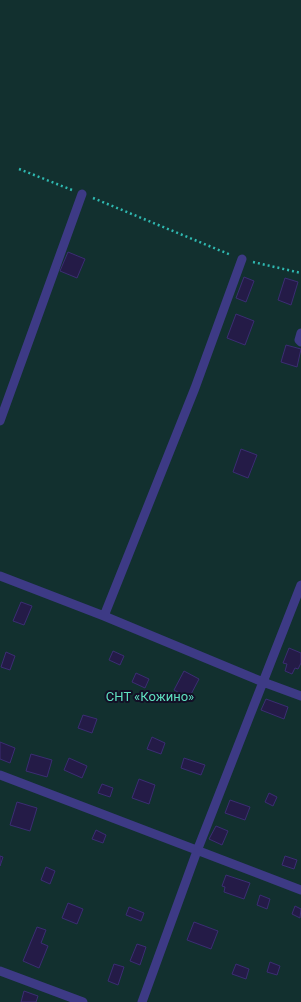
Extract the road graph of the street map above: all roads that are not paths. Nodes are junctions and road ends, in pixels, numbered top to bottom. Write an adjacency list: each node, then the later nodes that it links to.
1 (82, 194): 5 (lane)
2 (242, 259): 8 (lane)
3 (301, 333): 4 (lane)
4 (301, 342)
5 (0, 421)
6 (0, 576): 8 (lane)
7 (301, 585): 9 (lane)
8 (104, 616): 9 (lane)
9 (263, 682): 10 (lane); 12 (lane)
10 (301, 696)
11 (0, 775): 12 (lane)
12 (197, 851): 13 (lane); 16 (lane)
13 (301, 890)
14 (0, 971): 15 (lane)
15 (83, 1002)
16 (142, 1002)

